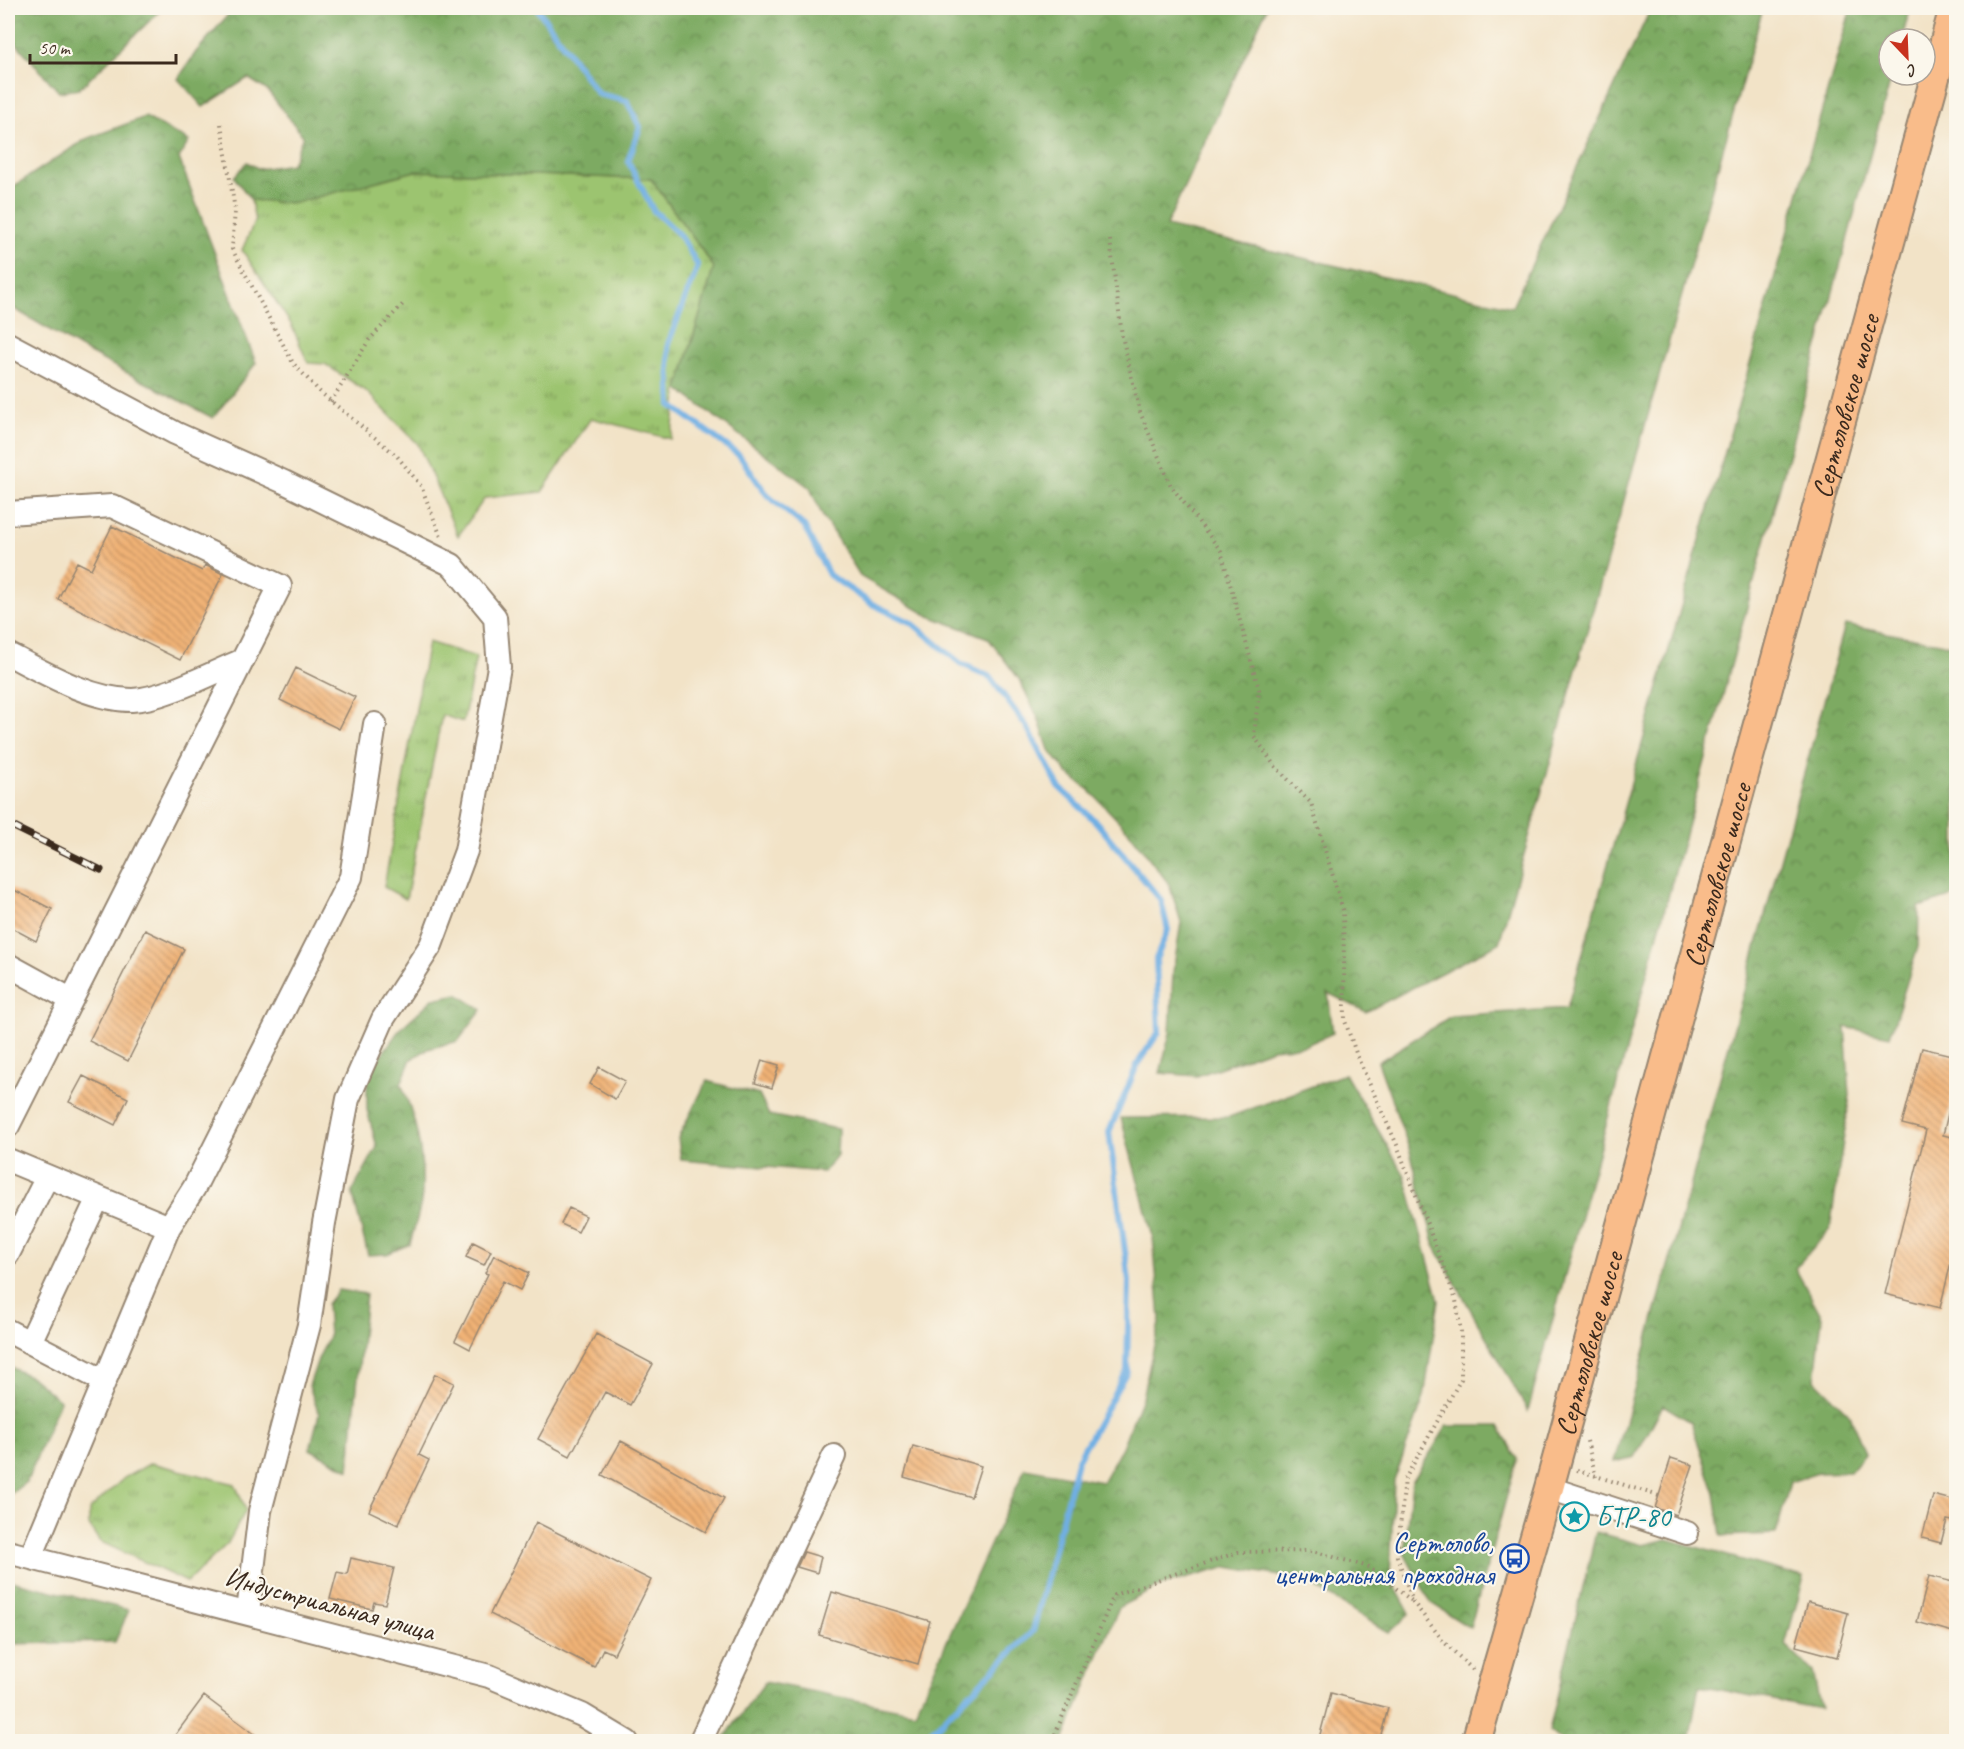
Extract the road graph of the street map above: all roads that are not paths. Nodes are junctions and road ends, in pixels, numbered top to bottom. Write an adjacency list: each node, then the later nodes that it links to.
1 (1954, 8): 19 (main road, Сертоловское шоссе)
2 (8, 344): 23 (street)
3 (8, 513): 5 (street)
4 (8, 654): 5 (street)
5 (241, 661): 8 (street)
6 (375, 724): 13 (street)
7 (8, 964): 8 (street)
8 (70, 999): 9 (street)
9 (8, 1126)
10 (8, 1160): 11 (street)
11 (47, 1177): 12 (street); 14 (street)
12 (98, 1198): 13 (street); 16 (street)
13 (169, 1227): 17 (street)
14 (8, 1254)
15 (8, 1331): 16 (street)
16 (30, 1342): 17 (street)
17 (104, 1381): 22 (street)
18 (834, 1456): 25 (street)
19 (1549, 1488): 20 (street); 26 (main road, Сертоловское шоссе)
20 (1687, 1533)
21 (8, 1552): 22 (street, Индустриальная улица)
22 (31, 1557): 23 (street, Индустриальная улица)
23 (248, 1612): 24 (street, Индустриальная улица)
24 (627, 1742)
25 (700, 1742)
26 (1476, 1742)

